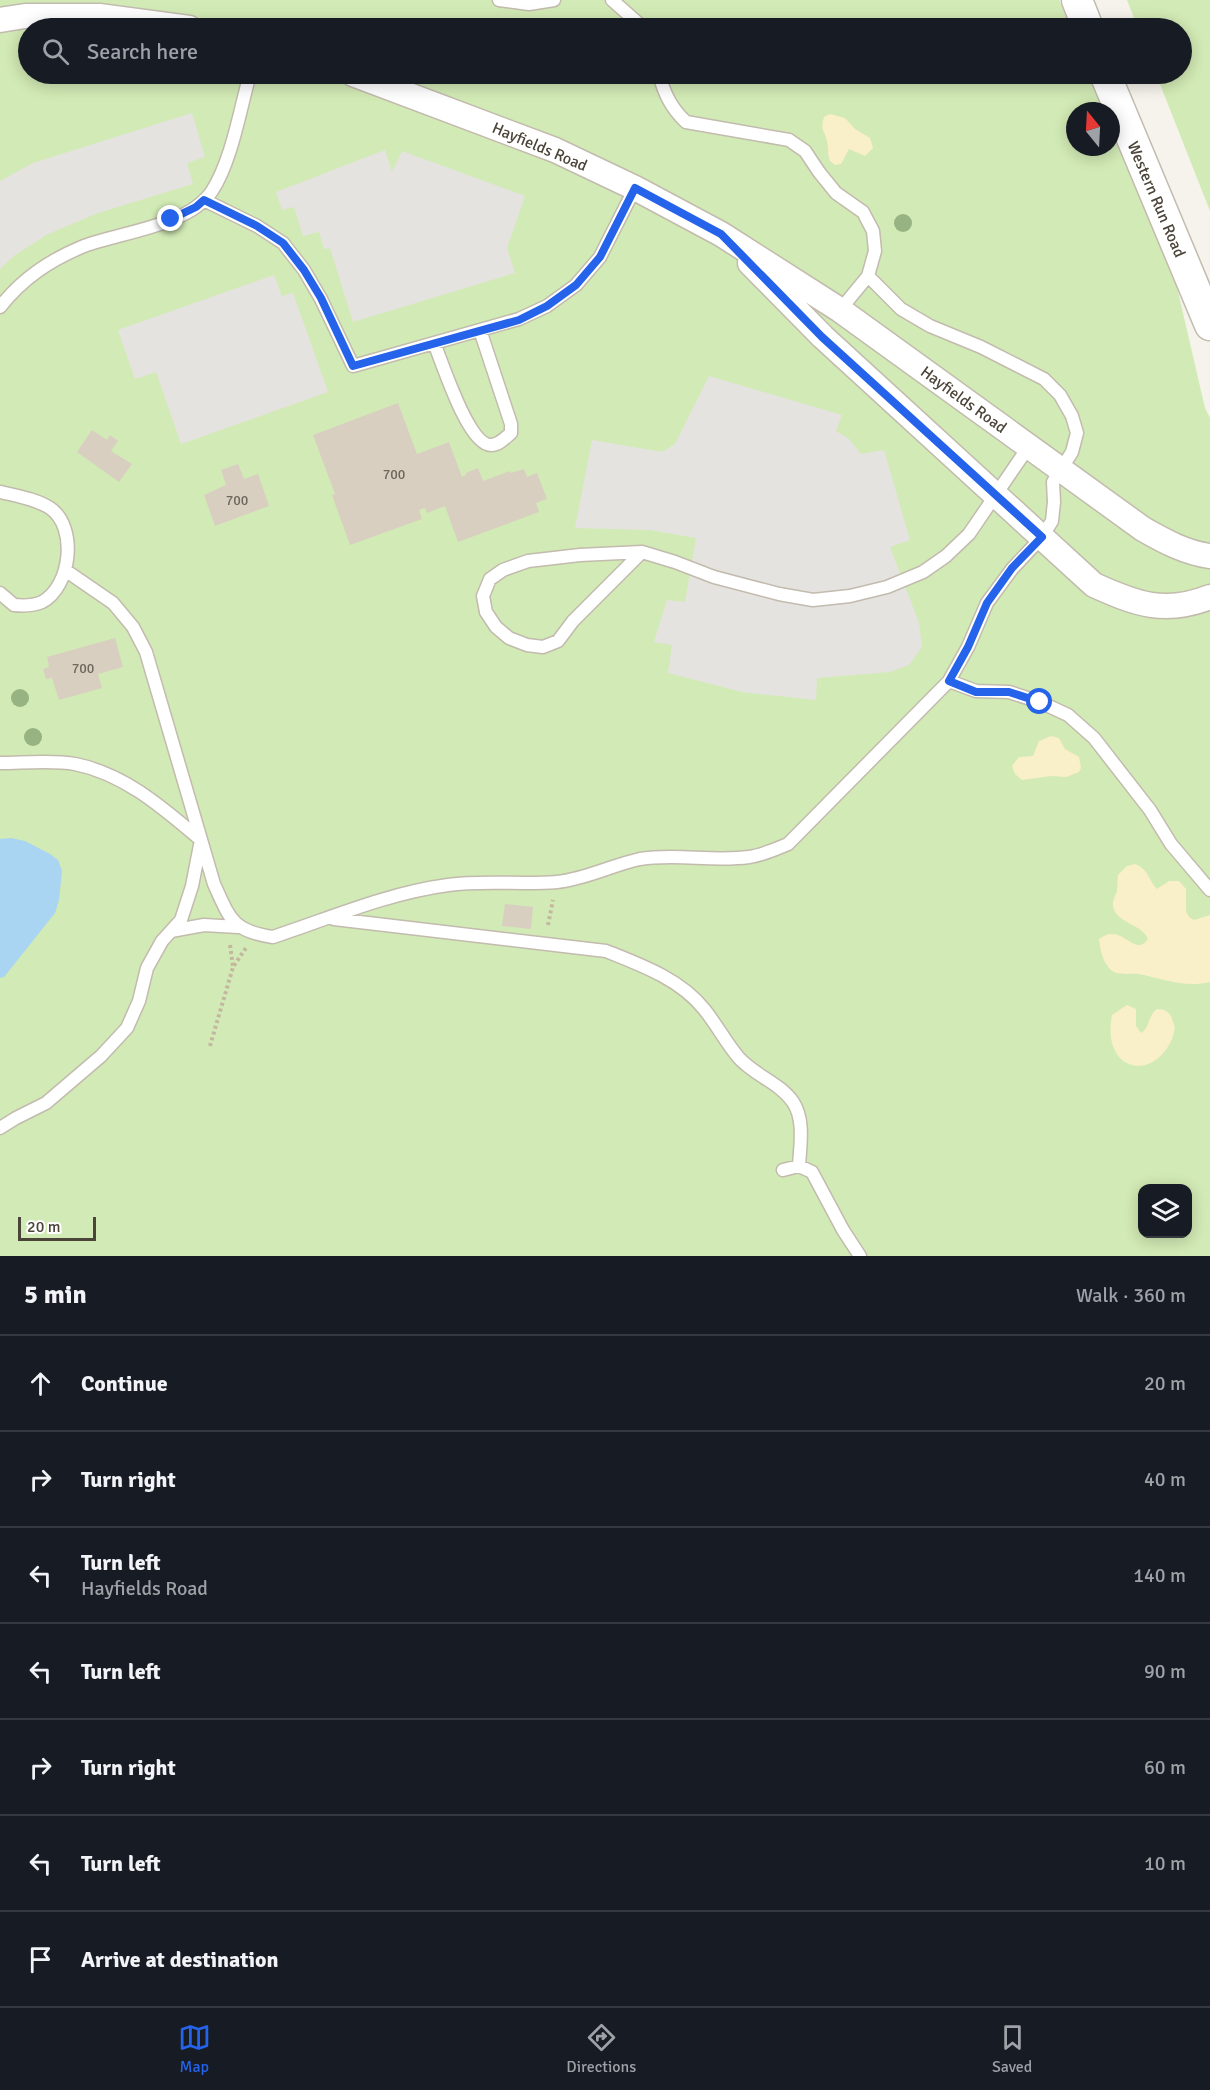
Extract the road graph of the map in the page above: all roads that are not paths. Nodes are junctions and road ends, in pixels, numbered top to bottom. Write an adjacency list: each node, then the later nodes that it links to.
1 (500, 0): 2 (lane)
2 (554, 0)
3 (612, 0): 6 (lane)
4 (1077, 0): 7 (street)
5 (114, 18): 8 (street)
6 (632, 18)
7 (1084, 18)
8 (0, 20)
9 (247, 84): 14 (lane)
10 (380, 84): 13 (street, Hayfields Road)
11 (661, 84): 16 (lane)
12 (1109, 84): 19 (street, Western Run Road)
13 (635, 188): 15 (street, Hayfields Road); 20 (lane)
14 (204, 200): 17 (lane); 21 (lane)
15 (721, 234): 18 (street, Hayfields Road); 25 (street, Hayfields Road)
16 (868, 276): 18 (lane); 23 (lane)
17 (0, 307)
18 (840, 310): 22 (street, Hayfields Road)
19 (1210, 325)
20 (480, 330): 21 (lane); 21 (lane)
21 (434, 343)
22 (1029, 446): 23 (street, Hayfields Road); 25 (lane)
23 (1061, 469): 26 (lane); 28 (street, Hayfields Road)
24 (0, 493): 29 (lane)
25 (995, 494): 26 (street, Hayfields Road); 27 (lane)
26 (1042, 537): 31 (street, Hayfields Road); 32 (lane)
27 (642, 552): 27 (lane)
28 (1210, 556)
29 (65, 570): 30 (lane); 34 (lane)
30 (0, 593)
31 (1210, 597)
32 (949, 681): 35 (lane); 36 (lane)
33 (0, 763): 34 (lane)
34 (201, 840): 37 (lane); 38 (lane)
35 (1210, 890)
36 (330, 918): 37 (lane); 40 (lane)
37 (238, 927): 38 (lane)
38 (171, 931): 39 (lane)
39 (0, 1128)
40 (799, 1166): 41 (lane); 42 (lane)
41 (783, 1170)
42 (860, 1256)

